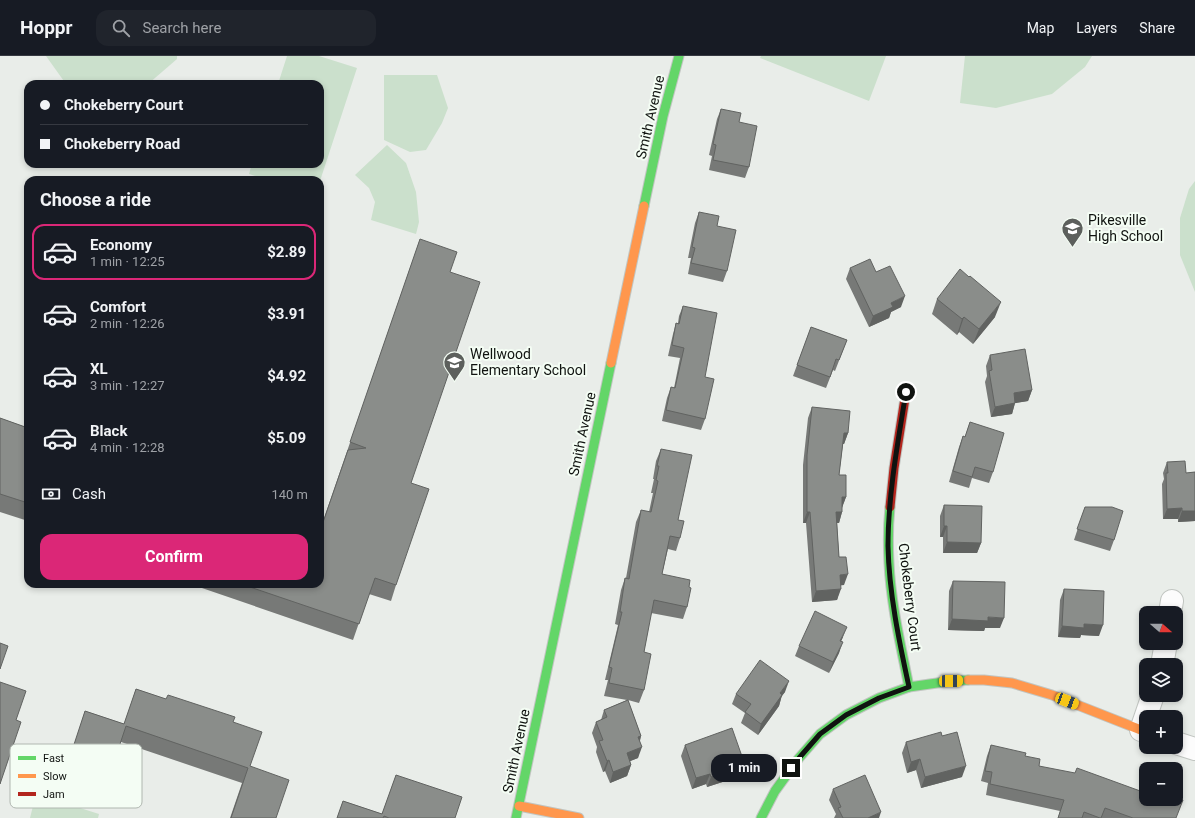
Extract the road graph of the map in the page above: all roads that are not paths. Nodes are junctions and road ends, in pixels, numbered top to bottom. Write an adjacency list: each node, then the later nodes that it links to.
1 (679, 56): 7 (street, Smith Avenue)
2 (906, 392): 3 (street, Chokeberry Court)
3 (909, 687): 4 (street); 10 (street)
4 (1139, 729)
5 (1183, 745): 6 (street)
6 (1195, 749)
7 (519, 806): 8 (street, Smith Avenue); 9 (street)
8 (516, 818)
9 (579, 818)
10 (761, 818)

